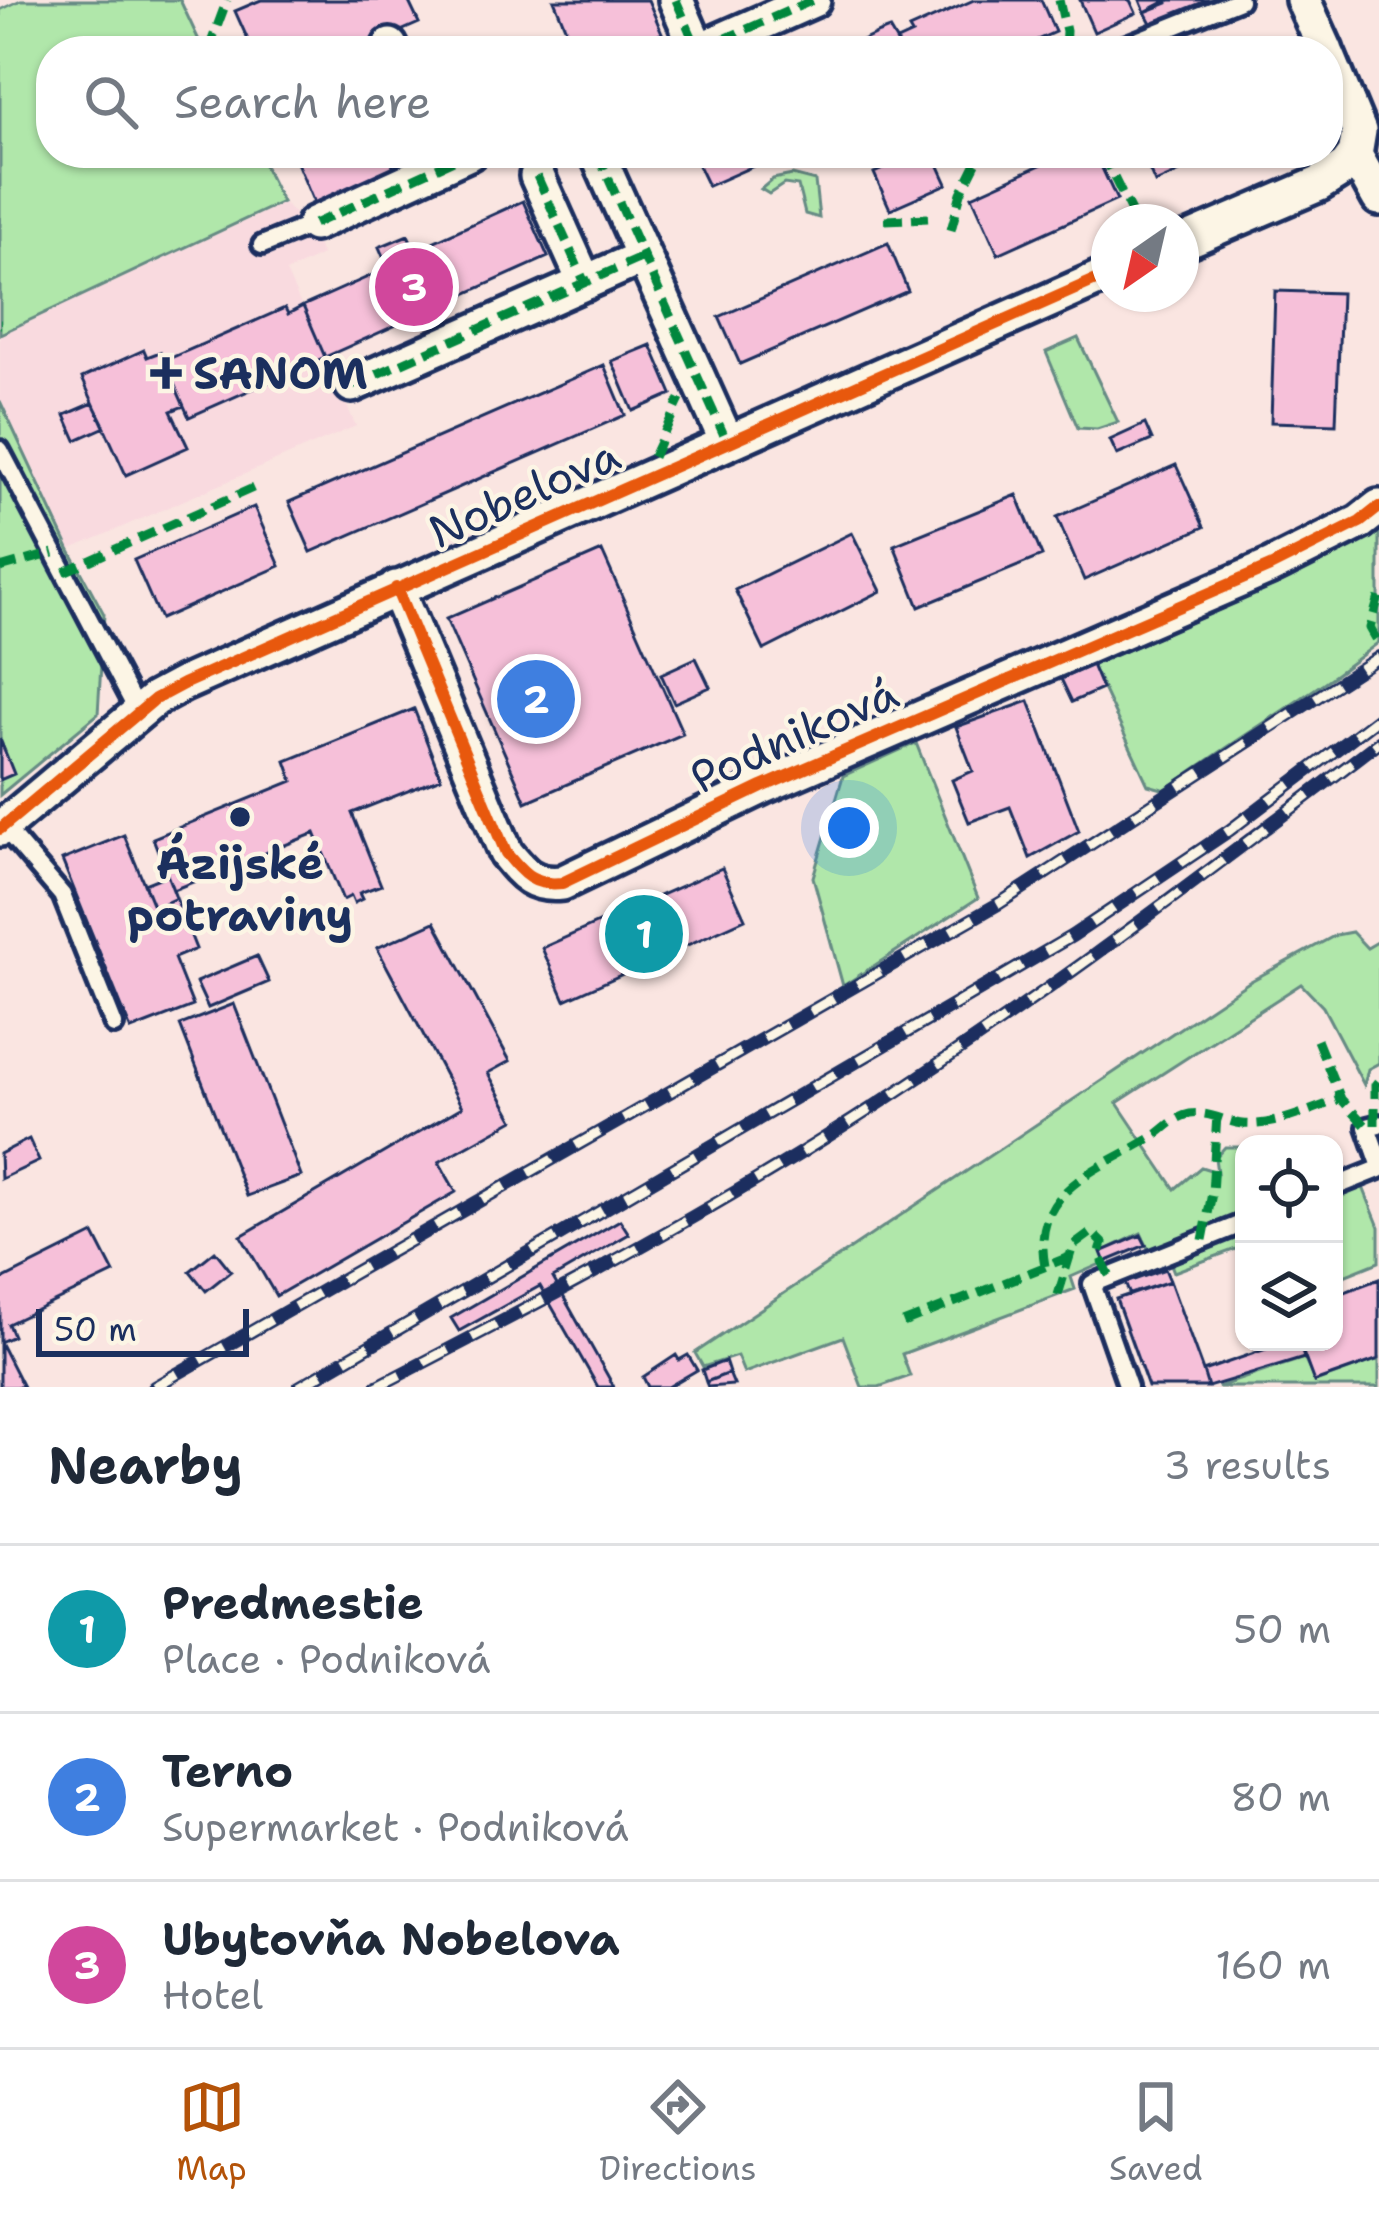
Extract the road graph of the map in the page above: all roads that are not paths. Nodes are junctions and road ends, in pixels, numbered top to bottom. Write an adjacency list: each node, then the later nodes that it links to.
1 (676, 0): 5 (street)
2 (814, 0): 6 (street)
3 (1239, 0): 7 (lane)
4 (1303, 0): 8 (street)
5 (692, 36)
6 (732, 36)
7 (1149, 36)
8 (1319, 36)
9 (1343, 92): 10 (street)
10 (1367, 152): 14 (street); 16 (street)
11 (427, 168): 15 (street)
12 (604, 168): 18 (street)
13 (537, 176): 20 (street)
14 (1379, 198)
15 (314, 224): 17 (lane)
16 (1199, 235)
17 (262, 245)
18 (644, 257): 20 (street); 22 (street)
19 (1091, 282): 22 (street, Nobelova)
20 (585, 283): 21 (street)
21 (352, 385)
22 (727, 442): 25 (street, Nobelova)
23 (0, 451): 26 (lane)
24 (1379, 507): 25 (street, Podniková)
25 (396, 588): 26 (street, Nobelova)
26 (139, 714): 27 (street, Nobelova)
27 (2, 827): 28 (lane)
28 (114, 1025)
29 (1379, 1124): 30 (lane)
30 (1379, 1165): 31 (lane)
31 (1343, 1183)
32 (1235, 1227): 33 (lane)
33 (1128, 1387)

